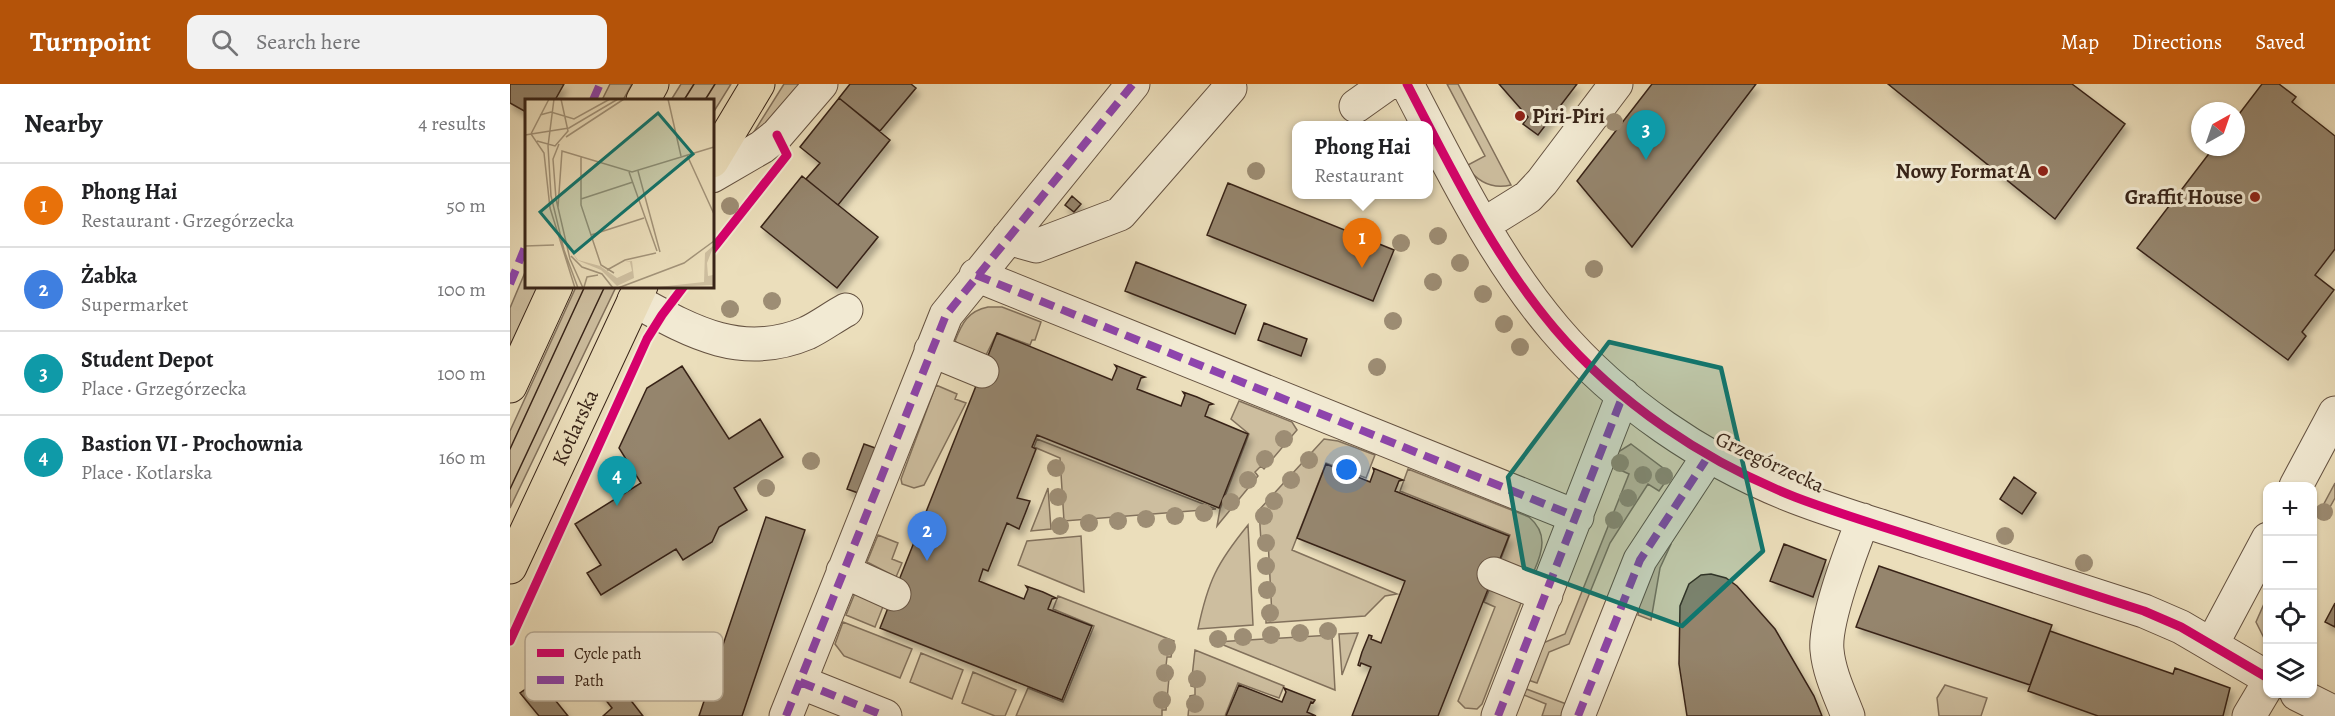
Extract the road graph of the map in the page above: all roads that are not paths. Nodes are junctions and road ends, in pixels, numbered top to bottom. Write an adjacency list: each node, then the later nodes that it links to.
1 (652, 84): 9 (main road)
2 (758, 84): 13 (main road)
3 (821, 84): 14 (street)
4 (1133, 84): 16 (street)
5 (1387, 84): 10 (street)
6 (1407, 84): 11 (street, Grzegórzecka)
7 (1616, 84): 15 (street)
8 (1230, 88): 16 (street)
9 (644, 99)
10 (1356, 106)
11 (1427, 121)
12 (1433, 132): 15 (street, Grzegórzecka)
13 (714, 158)
14 (714, 175)
15 (1483, 225): 24 (street, Grzegórzecka)
16 (1008, 238): 17 (street)
17 (976, 275): 21 (street); 28 (street)
18 (555, 288): 23 (main road)
19 (638, 293): 20 (street); 31 (main road, Kotlarska)
20 (846, 310)
21 (931, 350): 22 (street); 32 (street)
22 (982, 371)
23 (510, 386)
24 (1623, 395): 26 (street, Grzegórzecka); 28 (street)
25 (2335, 413): 27 (street)
26 (1708, 455): 29 (street, Grzegórzecka); 45 (street)
27 (2298, 482)
28 (1576, 517): 35 (street)
29 (1863, 520): 36 (street, Grzegórzecka); 46 (street)
30 (2263, 548): 36 (street)
31 (510, 567)
32 (843, 571): 34 (street); 38 (street)
33 (1494, 574): 35 (street)
34 (894, 594)
35 (1546, 595): 44 (street)
36 (2212, 644): 37 (street, Grzegórzecka)
37 (2263, 675)
38 (800, 682): 42 (street); 43 (street)
39 (2263, 693): 47 (street)
40 (2306, 698): 41 (street)
41 (2335, 713)
42 (786, 716)
43 (885, 716)
44 (1498, 716)
45 (1578, 716)
46 (1848, 716)
47 (2250, 716)

